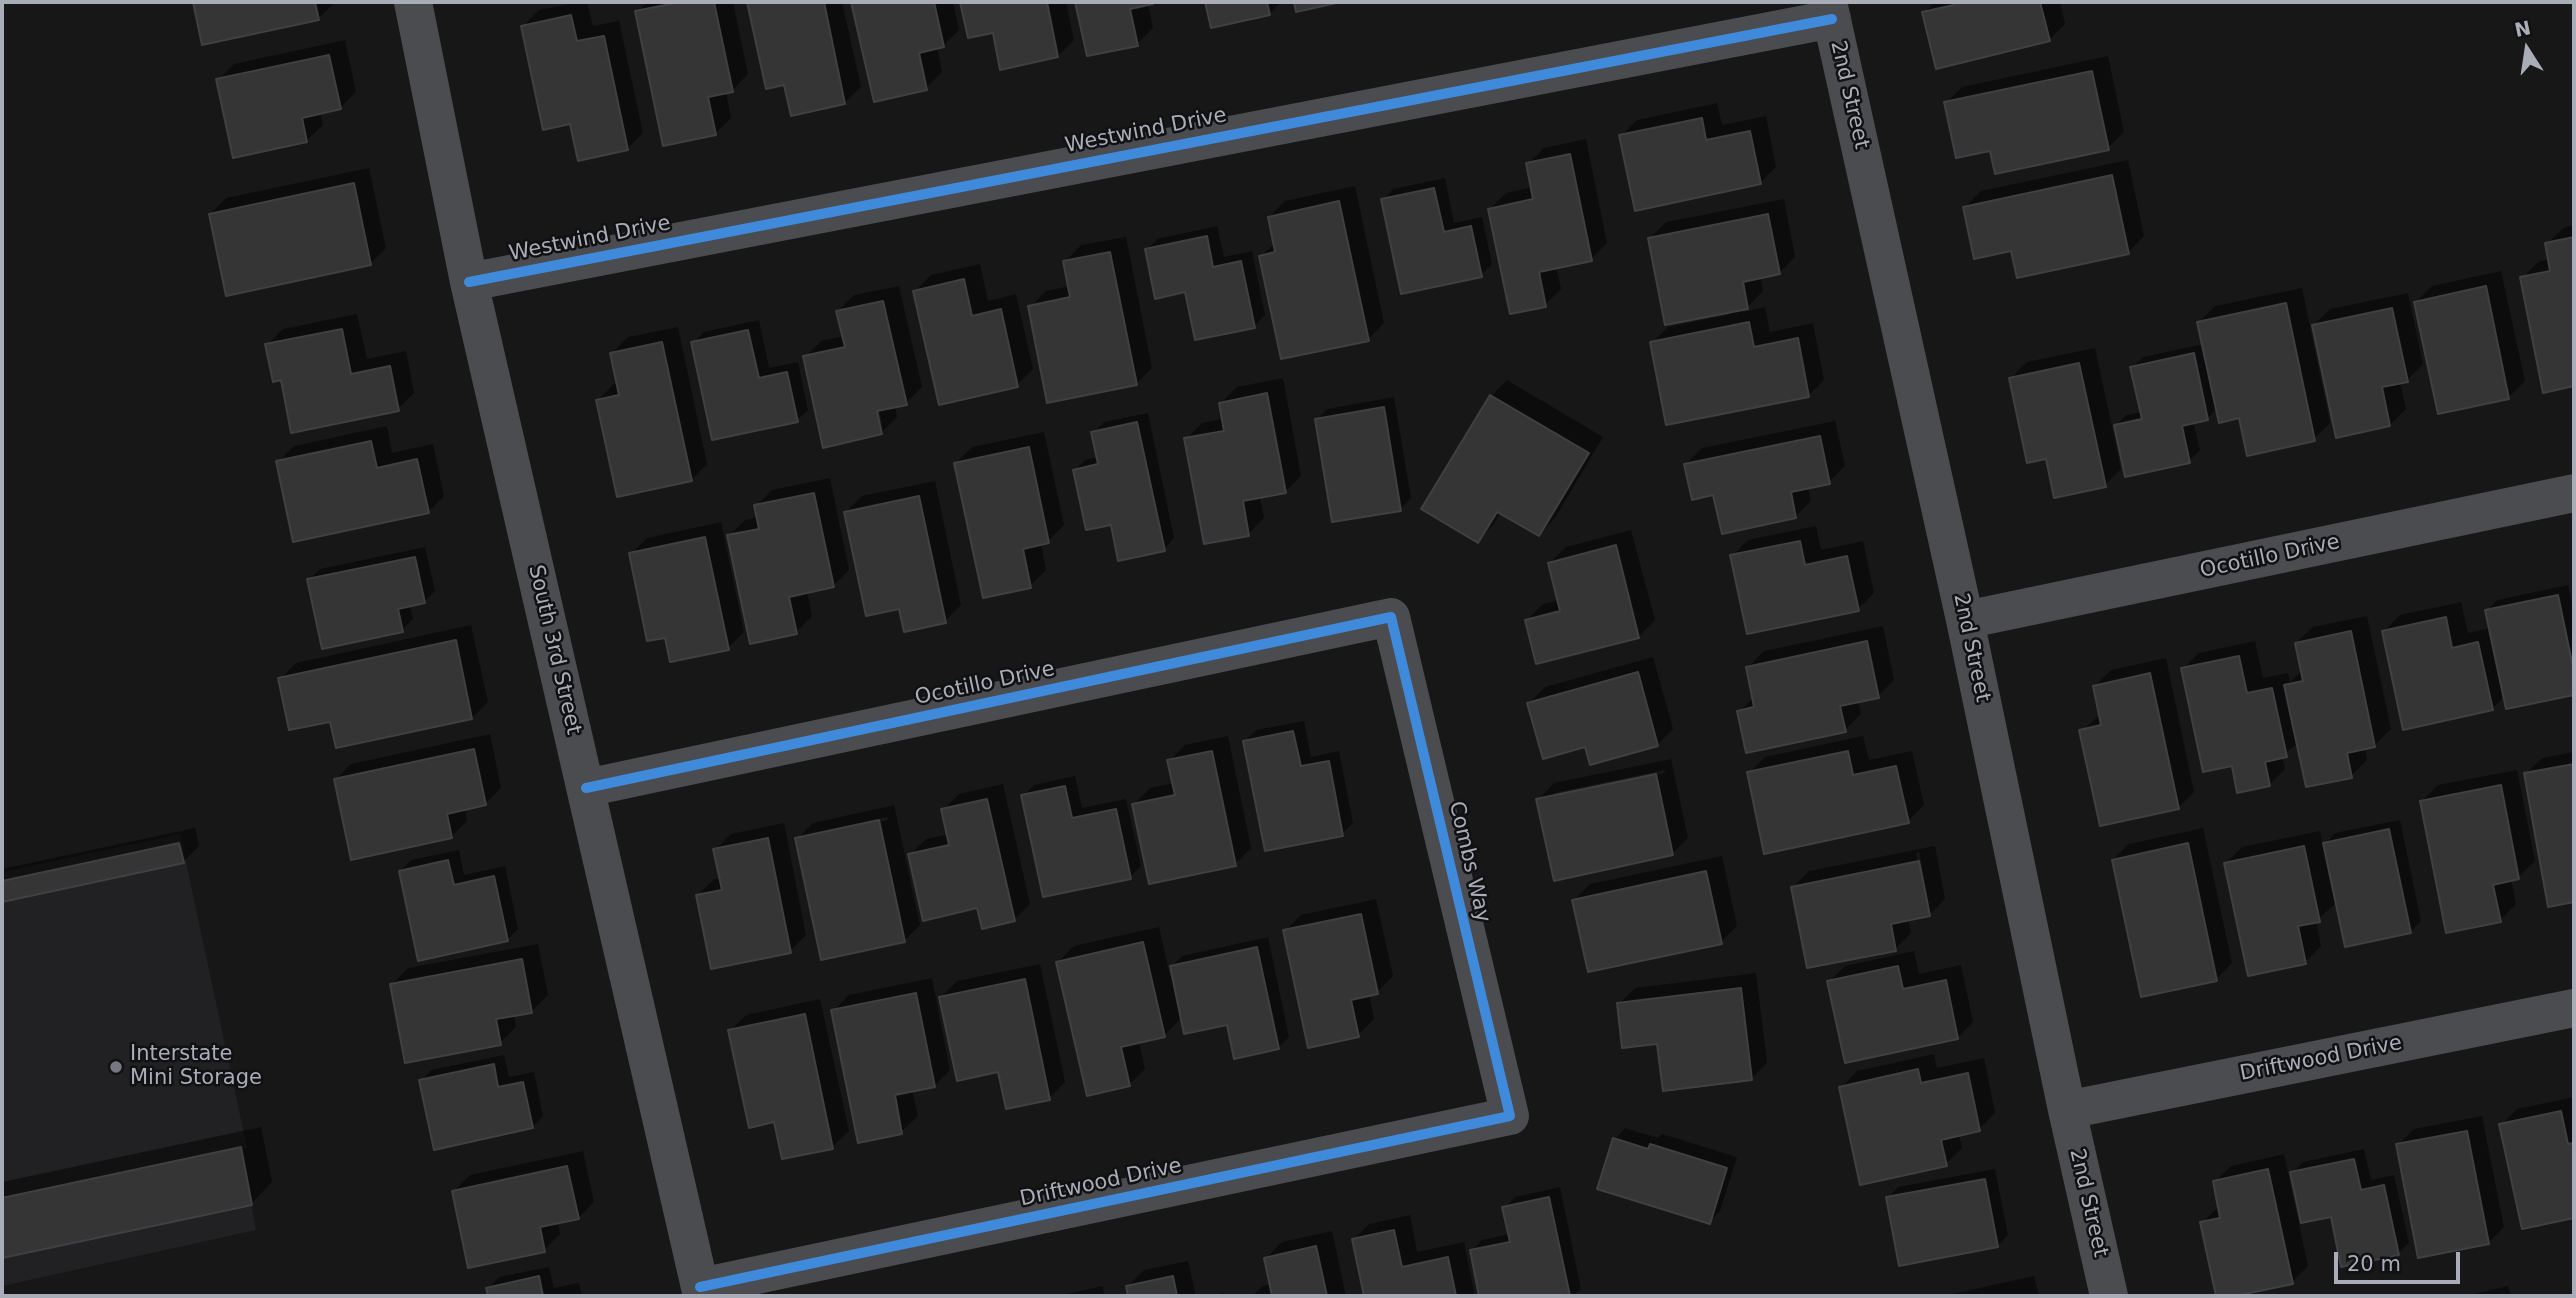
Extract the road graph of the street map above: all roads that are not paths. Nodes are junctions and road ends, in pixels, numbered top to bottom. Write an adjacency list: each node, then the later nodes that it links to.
1 (413, 2): 3 (street, South 3rd Street)
2 (1830, 10): 3 (street, Westwind Drive); 6 (street, 2nd Street)
3 (468, 282): 7 (street, South 3rd Street)
4 (2574, 493): 6 (street, Ocotillo Drive)
5 (1391, 617): 7 (street, Ocotillo Drive); 10 (street, Combs Way)
6 (1965, 620): 9 (street, 2nd Street)
7 (586, 788): 11 (street, South 3rd Street)
8 (2574, 1008): 9 (street, Driftwood Drive)
9 (2067, 1110): 12 (street, 2nd Street)
10 (1510, 1116): 11 (street, Driftwood Drive)
11 (701, 1292)
12 (2109, 1296)

